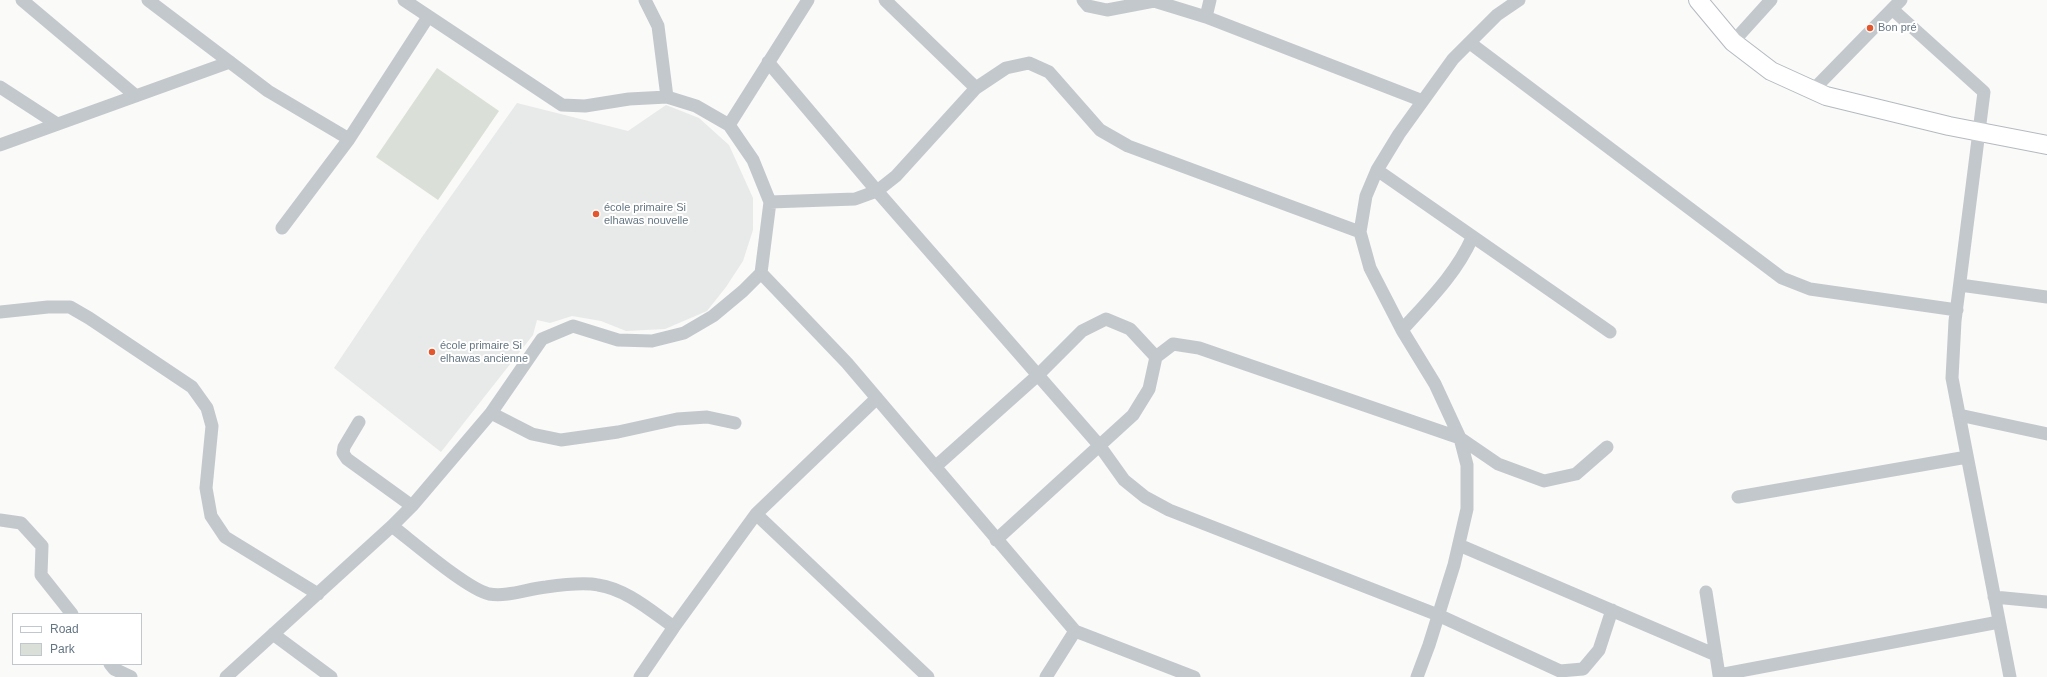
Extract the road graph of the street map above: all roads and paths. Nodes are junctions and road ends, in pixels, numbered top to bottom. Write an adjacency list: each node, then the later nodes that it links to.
1 (22, 0): 22 (street)
2 (148, 0): 17 (street)
3 (404, 0): 13 (street)
4 (646, 0): 23 (street)
5 (808, 0): 18 (street)
6 (885, 0): 20 (street)
7 (1083, 0): 14 (street)
8 (1210, 0): 14 (street)
9 (1519, 0): 15 (street)
10 (1698, 0): 16 (street)
11 (1771, 0): 16 (street)
12 (1896, 4): 21 (street); 27 (street)
13 (428, 17): 23 (street); 28 (street)
14 (1206, 17): 24 (street)
15 (1470, 42): 24 (street); 40 (street)
16 (1734, 42): 21 (street)
17 (230, 62): 22 (street); 28 (street)
18 (768, 62): 26 (street); 32 (street)
19 (0, 87): 25 (street)
20 (976, 88): 32 (street); 35 (street)
21 (1813, 90): 27 (street)
22 (136, 96): 25 (street)
23 (667, 97): 26 (street)
24 (1423, 101): 31 (street)
25 (57, 124): 29 (street)
26 (729, 125): 33 (street)
27 (1978, 131): 30 (street); 38 (street)
28 (349, 138): 34 (street)
29 (0, 145)
30 (2047, 145)
31 (1377, 170): 35 (street); 36 (street)
32 (877, 191): 33 (street); 45 (street)
33 (770, 202): 37 (street)
34 (282, 228)
35 (1360, 232): 42 (street)
36 (1472, 238): 42 (street); 43 (street)
37 (761, 273): 46 (street); 47 (street)
38 (1960, 285): 39 (street); 40 (street)
39 (2047, 297)
40 (1957, 310): 48 (street)
41 (0, 312): 65 (street)
42 (1402, 330): 52 (street)
43 (1610, 332)
44 (1156, 357): 45 (street); 52 (street); 53 (street)
45 (1038, 375): 53 (street); 56 (street)
46 (877, 398): 56 (street); 59 (street)
47 (491, 413): 50 (street); 58 (street)
48 (1958, 415): 51 (street); 55 (street)
49 (359, 422): 58 (street)
50 (735, 423)
51 (2047, 434)
52 (1460, 438): 54 (street); 63 (street)
53 (1099, 445): 62 (street); 70 (street)
54 (1607, 447)
55 (1967, 457): 57 (street); 66 (street)
56 (935, 467): 62 (street)
57 (1738, 497)
58 (412, 506): 61 (street)
59 (756, 514): 72 (street); 81 (street)
60 (0, 520): 69 (street)
61 (392, 526): 65 (street); 72 (street)
62 (996, 540): 73 (street)
63 (1459, 545): 68 (street); 70 (street)
64 (1706, 592): 75 (street)
65 (318, 594): 74 (street)
66 (1994, 597): 67 (street); 71 (street)
67 (2047, 602)
68 (1612, 610): 70 (street); 75 (street)
69 (71, 613)
70 (1438, 615): 84 (street)
71 (1999, 622): 75 (street); 85 (street)
72 (674, 627): 80 (street)
73 (1075, 632): 82 (street); 83 (street)
74 (273, 634): 78 (street); 79 (street)
75 (1716, 655)
76 (111, 665): 77 (street)
77 (131, 677)
78 (226, 677)
79 (331, 677)
80 (640, 677)
81 (928, 677)
82 (1046, 677)
83 (1194, 677)
84 (1417, 677)
85 (2010, 677)

